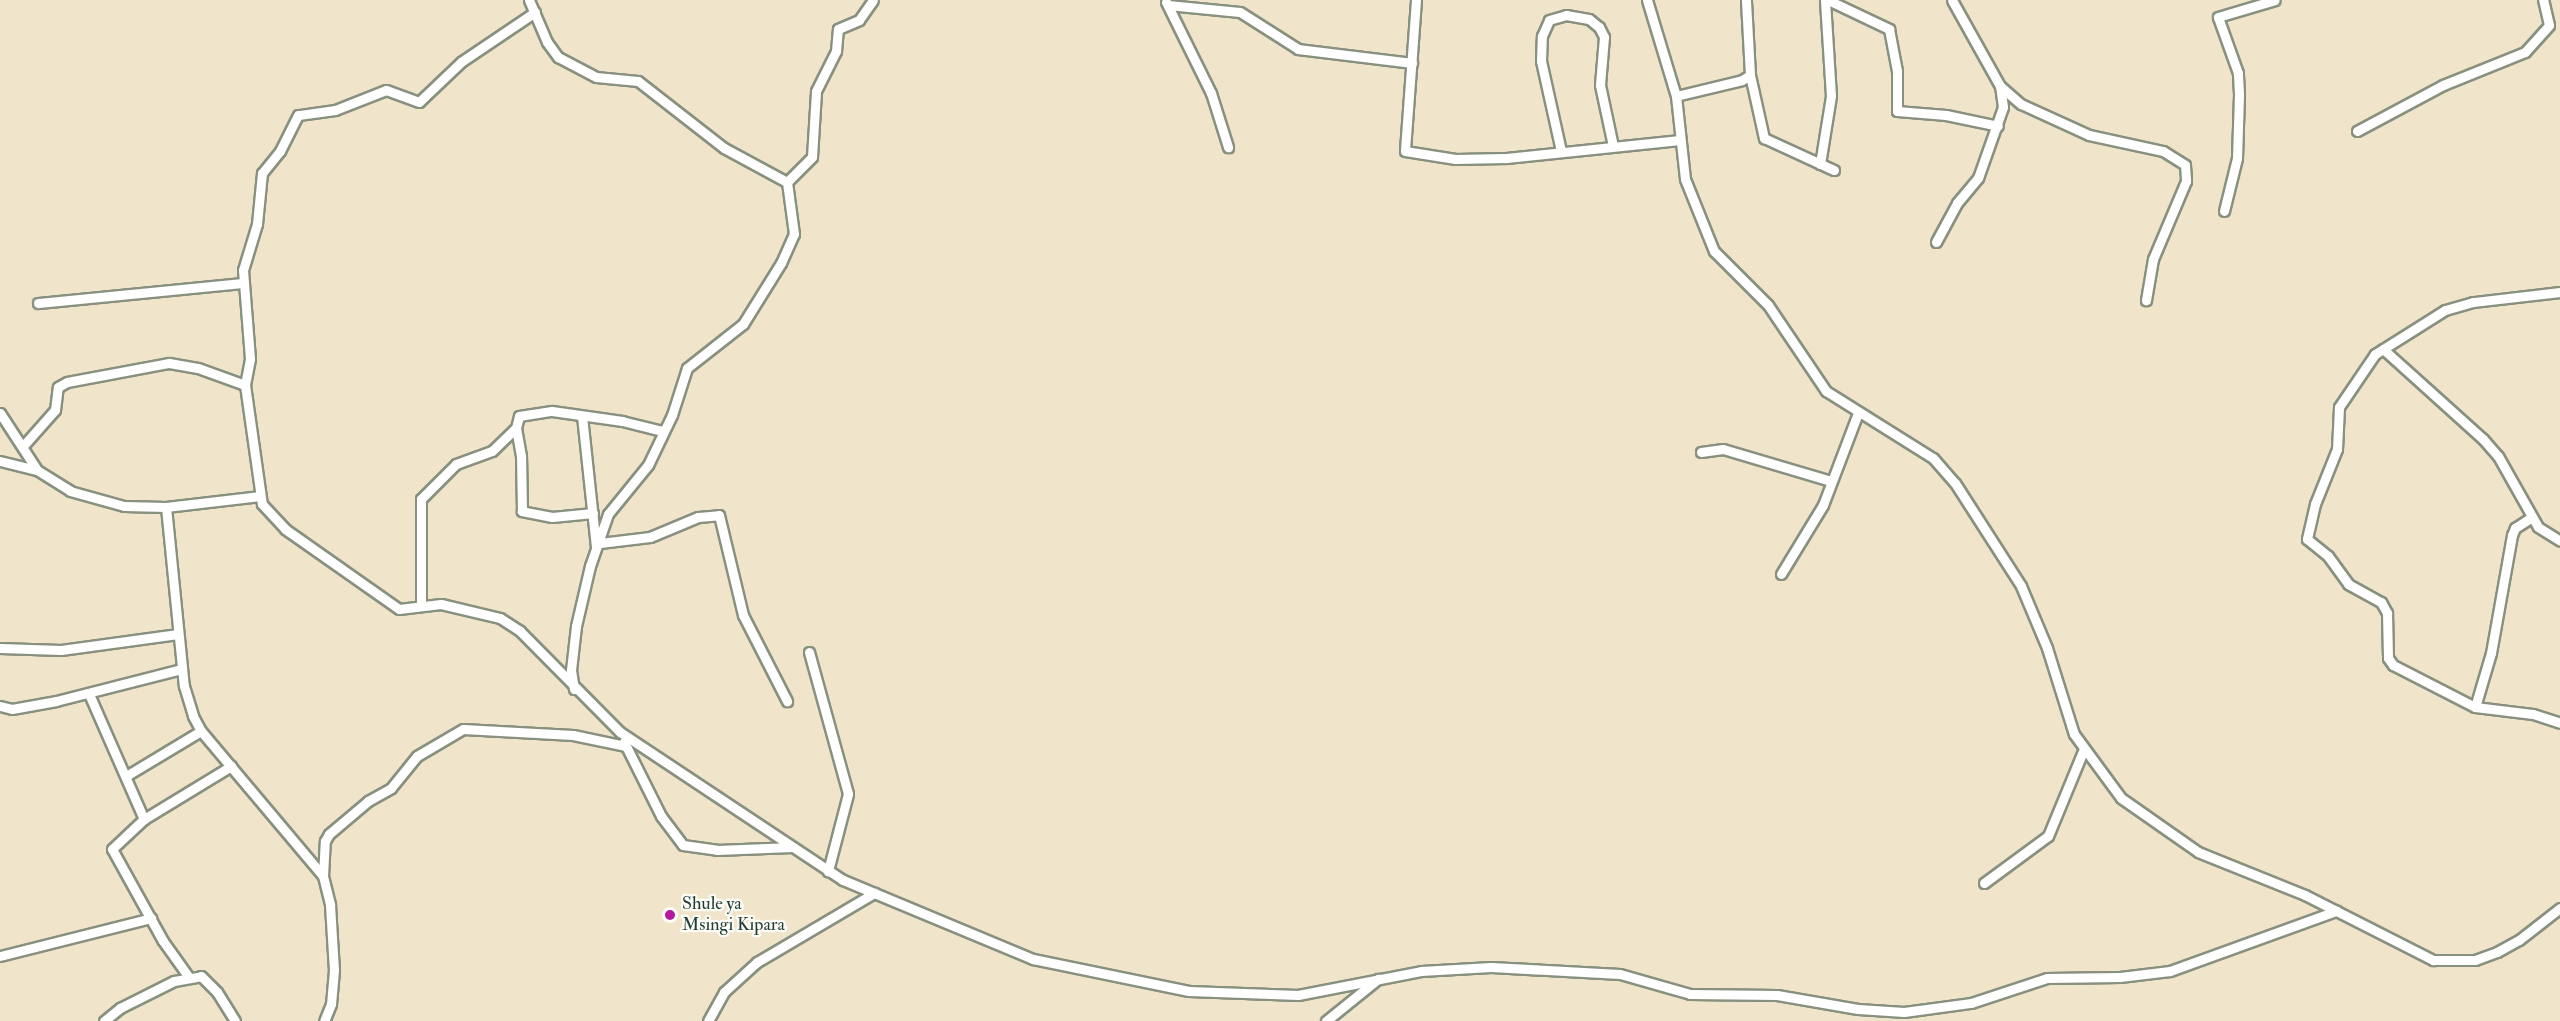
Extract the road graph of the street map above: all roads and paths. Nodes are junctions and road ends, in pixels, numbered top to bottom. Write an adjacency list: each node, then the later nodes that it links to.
1 (529, 0): 11 (street)
2 (873, 0): 24 (street)
3 (1416, 0): 12 (street)
4 (1647, 0): 15 (street)
5 (1746, 0): 13 (street)
6 (1827, 0): 16 (street); 22 (street)
7 (1952, 0): 14 (street)
8 (2275, 0): 25 (street)
9 (2543, 0): 17 (street)
10 (1166, 2): 12 (street); 20 (street)
11 (535, 12): 24 (street); 27 (street)
12 (1412, 63): 21 (street)
13 (1750, 75): 15 (street); 22 (street)
14 (2000, 86): 16 (street); 29 (street)
15 (1676, 96): 18 (street)
16 (1998, 126): 26 (street)
17 (2357, 131)
18 (1680, 140): 19 (street); 34 (street)
19 (1613, 146): 21 (street); 21 (street)
20 (1228, 147)
21 (1562, 151)
22 (1820, 164): 23 (street)
23 (1834, 170)
24 (787, 183): 37 (street)
25 (2224, 211)
26 (1936, 242)
27 (243, 283): 30 (street); 32 (street)
28 (2560, 292): 31 (street)
29 (2146, 300)
30 (38, 303)
31 (2383, 349): 46 (street); 59 (street)
32 (244, 385): 38 (street); 43 (street)
33 (0, 413): 38 (street)
34 (1858, 413): 42 (street); 64 (street)
35 (582, 416): 36 (street); 37 (street); 45 (street)
36 (516, 428): 45 (street); 50 (street)
37 (662, 431): 48 (street)
38 (23, 446): 41 (street)
39 (1701, 452): 42 (street)
40 (0, 461): 41 (street)
41 (37, 470): 44 (street)
42 (1831, 481): 49 (street)
43 (260, 496): 44 (street); 50 (street)
44 (166, 507): 51 (street)
45 (592, 513): 48 (street)
46 (2532, 517): 47 (street); 59 (street)
47 (2560, 541)
48 (598, 546): 55 (street); 57 (street)
49 (1781, 574)
50 (421, 606): 55 (street)
51 (178, 634): 52 (street); 54 (street)
52 (0, 648)
53 (809, 652): 69 (street)
54 (182, 669): 56 (street); 61 (street)
55 (574, 689): 62 (street)
56 (89, 694): 58 (street); 66 (street)
57 (787, 701)
58 (0, 706)
59 (2475, 707): 60 (street)
60 (2560, 723)
61 (201, 731): 65 (street); 66 (street)
62 (620, 732): 63 (street); 68 (street)
63 (625, 746): 68 (street); 70 (street)
64 (2083, 751): 71 (street); 74 (street)
65 (231, 766): 67 (street); 70 (street)
66 (126, 776): 67 (street)
67 (144, 819): 75 (street)
68 (792, 847): 69 (street)
69 (828, 871): 72 (street)
70 (323, 876): 81 (street)
71 (1984, 884)
72 (874, 893): 78 (street); 82 (street)
73 (2560, 908): 74 (street)
74 (2336, 911): 78 (street)
75 (151, 918): 76 (street); 77 (street)
76 (0, 956)
77 (188, 976): 79 (street); 80 (street)
78 (1380, 978): 83 (street)
79 (104, 1021)
80 (235, 1021)
81 (324, 1021)
82 (708, 1021)
83 (1326, 1021)

